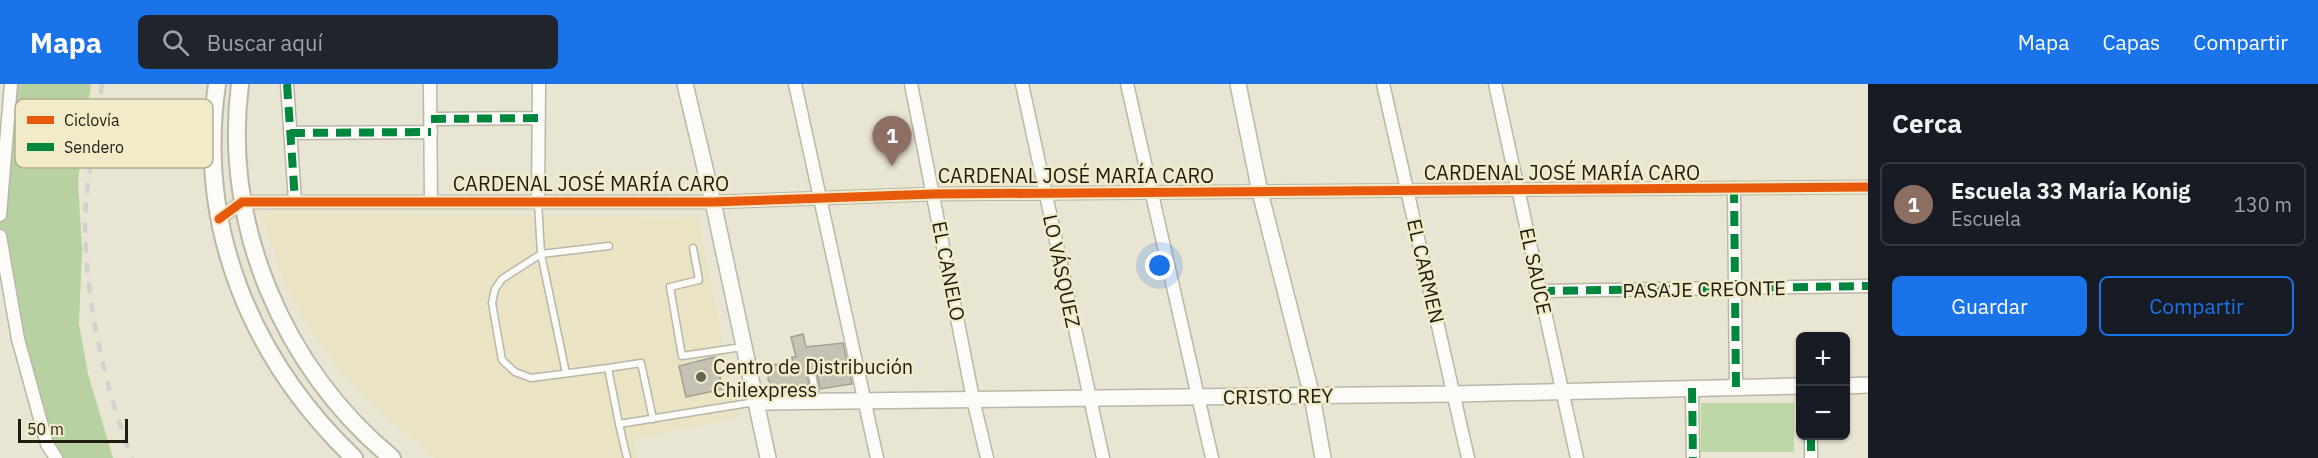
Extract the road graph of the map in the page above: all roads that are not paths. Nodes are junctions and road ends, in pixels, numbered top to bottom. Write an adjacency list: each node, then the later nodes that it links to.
1 (10, 84): 35 (street)
2 (217, 84): 17 (main road)
3 (240, 84): 31 (main road)
4 (287, 84): 19 (street)
5 (430, 84): 16 (street)
6 (539, 84): 15 (street)
7 (685, 84): 34 (street)
8 (795, 84): 29 (street)
9 (911, 84): 27 (street, EL CANELO)
10 (1022, 84): 28 (street, LO VÁSQUEZ)
11 (1127, 84): 26 (street)
12 (1238, 84): 25 (street)
13 (1383, 84): 24 (street, EL CARMEN)
14 (1495, 84): 23 (street, EL SAUCE)
15 (539, 118): 16 (street); 33 (street)
16 (431, 119): 18 (street)
17 (213, 125)
18 (431, 132): 19 (street); 32 (street)
19 (290, 133): 30 (street)
20 (213, 158): 36 (main road)
21 (1734, 188): 22 (street, CARDENAL JOSÉ MARÍA CARO); 23 (street, CARDENAL JOSÉ MARÍA CARO); 42 (street)
22 (1868, 188)
23 (1518, 190): 24 (street, CARDENAL JOSÉ MARÍA CARO); 43 (street, EL SAUCE)
24 (1408, 191): 25 (street, CARDENAL JOSÉ MARÍA CARO); 54 (street, EL CARMEN)
25 (1260, 192): 26 (street, CARDENAL JOSÉ MARÍA CARO); 55 (street)
26 (1153, 193): 28 (street, CARDENAL JOSÉ MARÍA CARO); 56 (street)
27 (934, 194): 28 (street, CARDENAL JOSÉ MARÍA CARO); 29 (street, CARDENAL JOSÉ MARÍA CARO); 58 (street, EL CANELO)
28 (1046, 194): 57 (street, LO VÁSQUEZ)
29 (820, 198): 34 (street, CARDENAL JOSÉ MARÍA CARO); 60 (street)
30 (296, 201): 31 (street, CARDENAL JOSÉ MARÍA CARO); 32 (street, CARDENAL JOSÉ MARÍA CARO)
31 (242, 202): 36 (street); 67 (main road)
32 (431, 202): 33 (street, CARDENAL JOSÉ MARÍA CARO)
33 (538, 202): 34 (street, CARDENAL JOSÉ MARÍA CARO); 40 (lane)
34 (713, 202): 44 (street)
35 (0, 215)
36 (219, 219): 66 (main road)
37 (0, 236): 65 (street)
38 (609, 246): 40 (lane)
39 (693, 248): 44 (lane)
40 (541, 254): 46 (lane); 46 (lane)
41 (1868, 286): 42 (street, PASAJE CREONTE)
42 (1735, 289): 43 (street, PASAJE CREONTE); 51 (street)
43 (1540, 291): 53 (street, EL SAUCE)
44 (743, 347): 61 (street)
45 (608, 368): 46 (lane); 62 (lane); 63 (lane)
46 (566, 373)
47 (812, 374): 59 (lane)
48 (1868, 385): 50 (street)
49 (1796, 386): 51 (street, CRISTO REY)
50 (1850, 386)
51 (1736, 387): 52 (street, CRISTO REY)
52 (1692, 388): 53 (street, CRISTO REY); 77 (street)
53 (1562, 390): 54 (street, CRISTO REY); 76 (street, EL SAUCE)
54 (1454, 394): 55 (street, CRISTO REY); 75 (street, EL CARMEN)
55 (1312, 396): 56 (street, CRISTO REY); 74 (street)
56 (1198, 397): 57 (street, CRISTO REY); 73 (street)
57 (1090, 398): 58 (street, CRISTO REY); 72 (street, LO VÁSQUEZ)
58 (973, 399): 60 (street, CRISTO REY); 71 (street, EL CANELO)
59 (817, 401): 60 (street, CRISTO REY); 61 (street, CRISTO REY)
60 (864, 401): 70 (street)
61 (755, 402): 62 (lane); 69 (street)
62 (653, 419): 63 (lane)
63 (619, 424): 68 (lane)
64 (1811, 440): 78 (street)
65 (56, 458)
66 (354, 458)
67 (392, 458)
68 (627, 458)
69 (768, 458)
70 (877, 458)
71 (987, 458)
72 (1103, 458)
73 (1212, 458)
74 (1323, 458)
75 (1468, 458)
76 (1577, 458)
77 (1693, 458)
78 (1811, 458)

